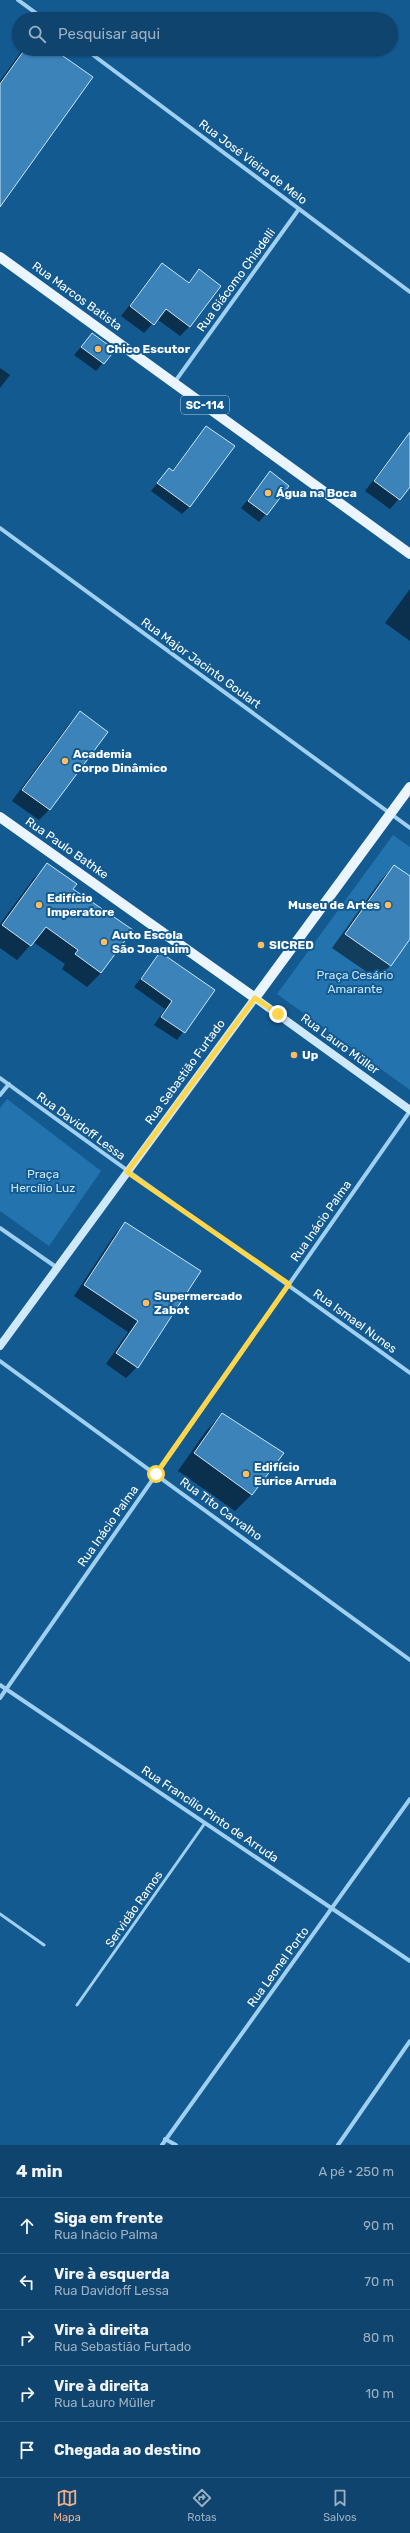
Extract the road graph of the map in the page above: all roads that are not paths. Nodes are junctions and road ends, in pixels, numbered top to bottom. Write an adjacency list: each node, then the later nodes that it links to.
1 (18, 0): 2 (street)
2 (34, 12)
3 (94, 56): 4 (street, Rua José Vieira de Melo)
4 (299, 209): 6 (street, Rua José Vieira de Melo); 7 (street, Rua Giácomo Chiodelli)
5 (0, 257): 7 (main road, Rua Marcos Batista / SC-114)
6 (410, 292)
7 (174, 383): 9 (main road, Rua Marcos Batista / SC-114)
8 (0, 528): 11 (street, Rua Major Jacinto Goulart)
9 (410, 554)
10 (410, 787): 11 (main road, Rua Sebastião Furtado)
11 (390, 814): 13 (street, Rua Major Jacinto Goulart); 14 (main road, Rua Sebastião Furtado)
12 (0, 817): 14 (main road, Rua Paulo Bathke)
13 (410, 828)
14 (255, 998): 18 (street, Rua Lauro Müller); 19 (street, Rua Sebastião Furtado)
15 (0, 1078): 16 (street, Rua Davidoff Lessa)
16 (9, 1084): 17 (street); 19 (street, Rua Davidoff Lessa)
17 (0, 1095)
18 (410, 1110): 22 (street, Rua Inácio Palma)
19 (127, 1172): 21 (street, Rua Sebastião Furtado); 22 (street, Rua Davidoff Lessa)
20 (0, 1228): 21 (street)
21 (56, 1267): 23 (street, Rua Sebastião Furtado)
22 (289, 1284): 25 (street, Rua Ismael Nunes); 26 (street, Rua Inácio Palma)
23 (0, 1346)
24 (0, 1361): 26 (street, Rua Tito Carvalho)
25 (410, 1373)
26 (156, 1474): 27 (street, Rua Tito Carvalho); 29 (street, Rua Inácio Palma)
27 (410, 1660)
28 (0, 1684): 29 (street, Rua Francílio Pinto de Arruda)
29 (6, 1689): 30 (street, Rua Inácio Palma); 32 (street, Rua Francílio Pinto de Arruda)
30 (0, 1698)
31 (410, 1799): 33 (street, Rua Leonel Porto)
32 (205, 1823): 33 (street, Rua Francílio Pinto de Arruda); 37 (lane, Servidão Ramos)
33 (333, 1909): 36 (street, Rua Francílio Pinto de Arruda); 39 (street, Rua Leonel Porto)
34 (0, 1914): 35 (lane)
35 (44, 1945)
36 (410, 1961)
37 (77, 2005)
38 (410, 2041): 42 (street)
39 (165, 2140): 40 (street, Rua Leonel Porto); 41 (street)
40 (162, 2145)
41 (176, 2145)
42 (338, 2145)

